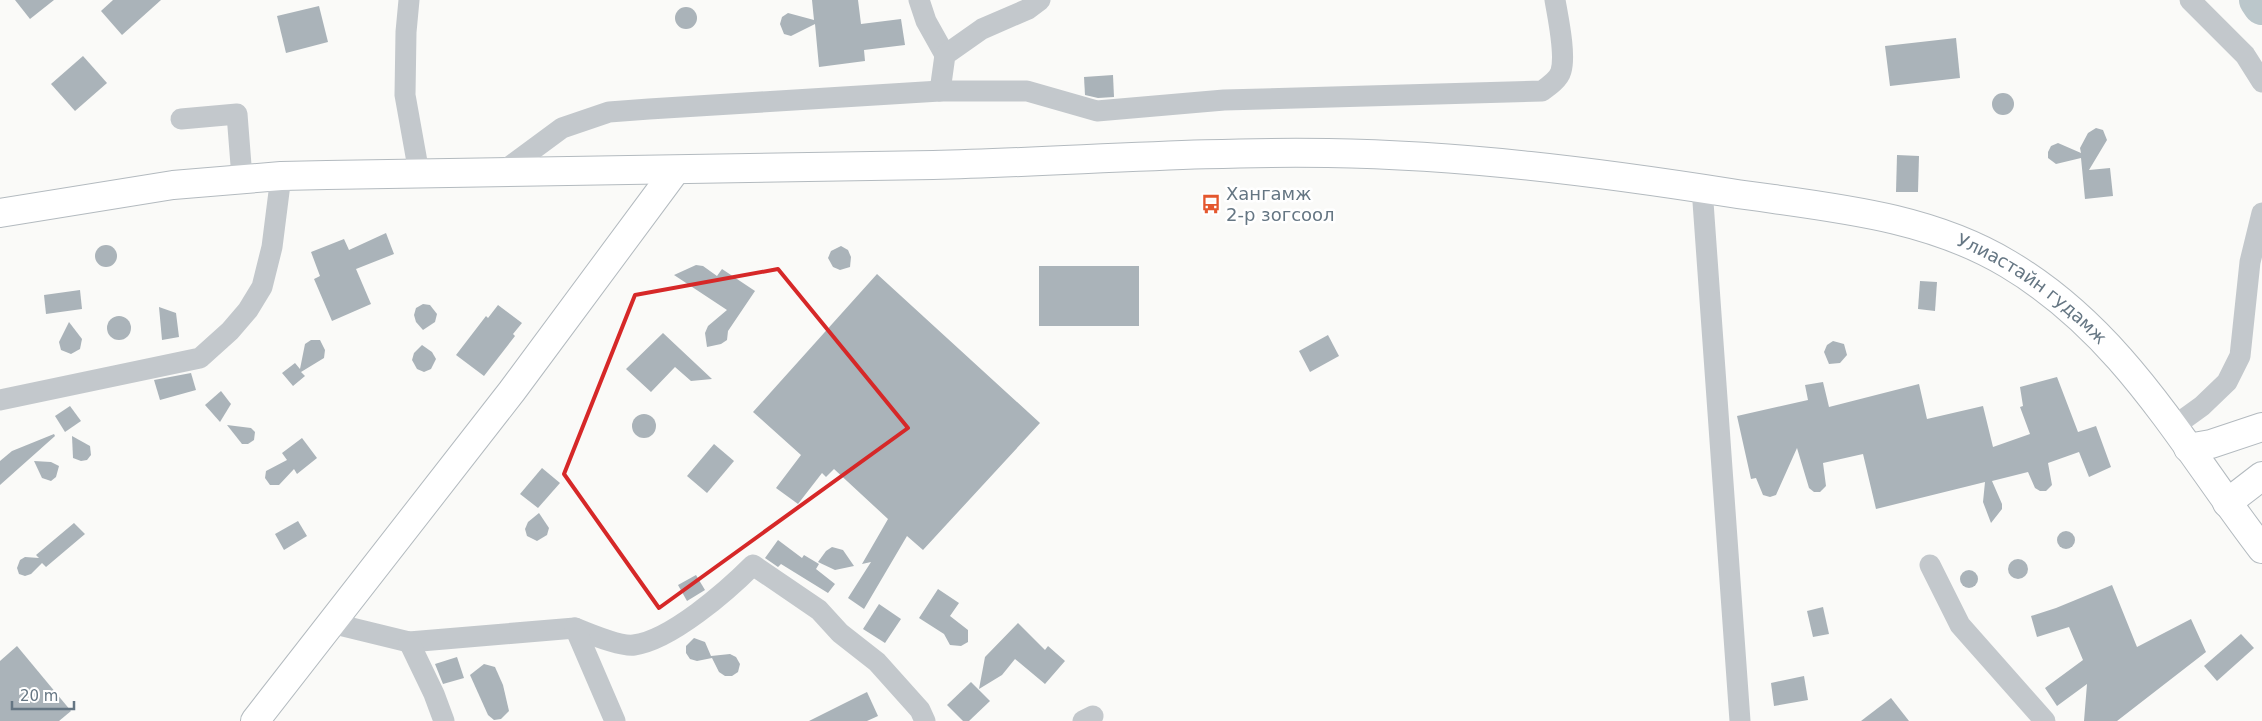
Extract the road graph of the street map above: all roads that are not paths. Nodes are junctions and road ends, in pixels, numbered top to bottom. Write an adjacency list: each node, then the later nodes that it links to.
1 (410, 0): 12 (street)
2 (919, 0): 6 (street)
3 (1040, 0): 6 (street)
4 (1555, 0): 8 (street)
5 (2190, 0): 7 (street)
6 (945, 54): 8 (street)
7 (2262, 82)
8 (940, 91): 11 (street)
9 (181, 119): 14 (street)
10 (675, 171): 11 (main road, Улиастайн гудамж); 15 (main road, Улиастайн гудамж); 25 (main road)
11 (501, 172): 12 (main road, Улиастайн гудамж)
12 (419, 173): 13 (main road, Улиастайн гудамж)
13 (281, 176): 14 (main road, Улиастайн гудамж); 18 (street)
14 (242, 178): 16 (main road, Улиастайн гудамж)
15 (1702, 188): 20 (main road, Улиастайн гудамж); 32 (street)
16 (0, 213)
17 (2262, 213): 20 (street)
18 (0, 400)
19 (2262, 427): 20 (main road)
20 (2181, 438): 22 (main road, Улиастайн гудамж)
21 (2262, 476): 22 (main road)
22 (2227, 503): 23 (main road, Улиастайн гудамж)
23 (2262, 548)
24 (1930, 565): 33 (street)
25 (331, 623): 27 (street); 28 (main road)
26 (575, 628): 27 (street); 30 (street); 31 (street)
27 (408, 642): 29 (street)
28 (260, 718)
29 (444, 721)
30 (615, 721)
31 (925, 721)
32 (1740, 721)
33 (2045, 721)

